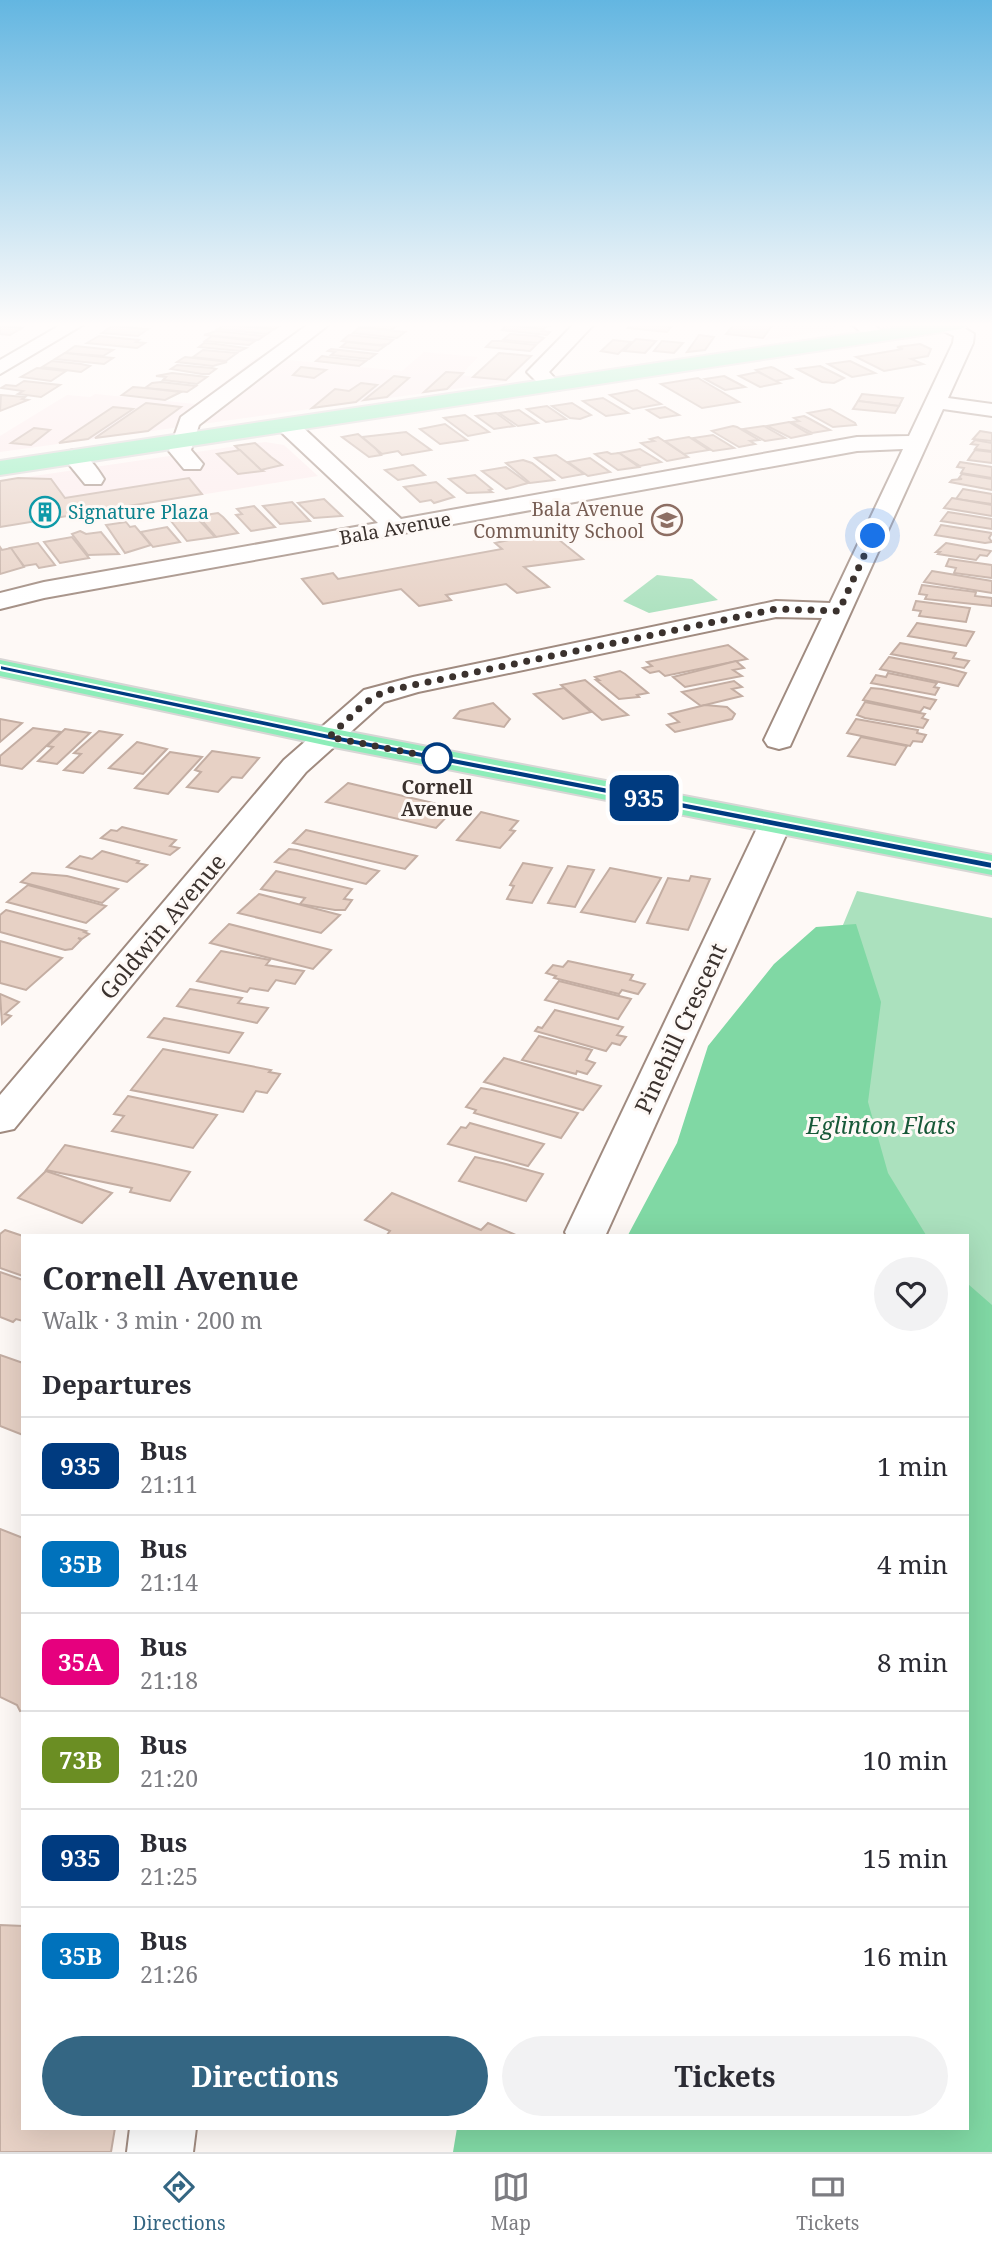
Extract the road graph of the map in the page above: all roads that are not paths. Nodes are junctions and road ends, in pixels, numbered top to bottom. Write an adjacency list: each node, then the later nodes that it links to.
1 (188, 423): 5 (street)
2 (305, 423): 4 (main road)
3 (924, 423): 6 (street)
4 (288, 426): 5 (main road); 11 (street)
5 (182, 441): 7 (main road); 8 (street)
6 (915, 442): 11 (street, Bala Avenue); 13 (street)
7 (74, 457): 9 (main road); 10 (street)
8 (192, 464)
9 (0, 468)
10 (93, 479)
11 (397, 527): 12 (street, Bala Avenue)
12 (0, 601)
13 (839, 611): 15 (street); 16 (street)
14 (0, 668): 15 (main road)
15 (329, 737): 17 (main road); 19 (street, Goldwin Avenue)
16 (779, 740)
17 (775, 824): 18 (main road); 20 (street, Pinehill Crescent)
18 (992, 865)
19 (0, 1120)
20 (586, 1232)
21 (163, 2130): 22 (street)
22 (160, 2152)

